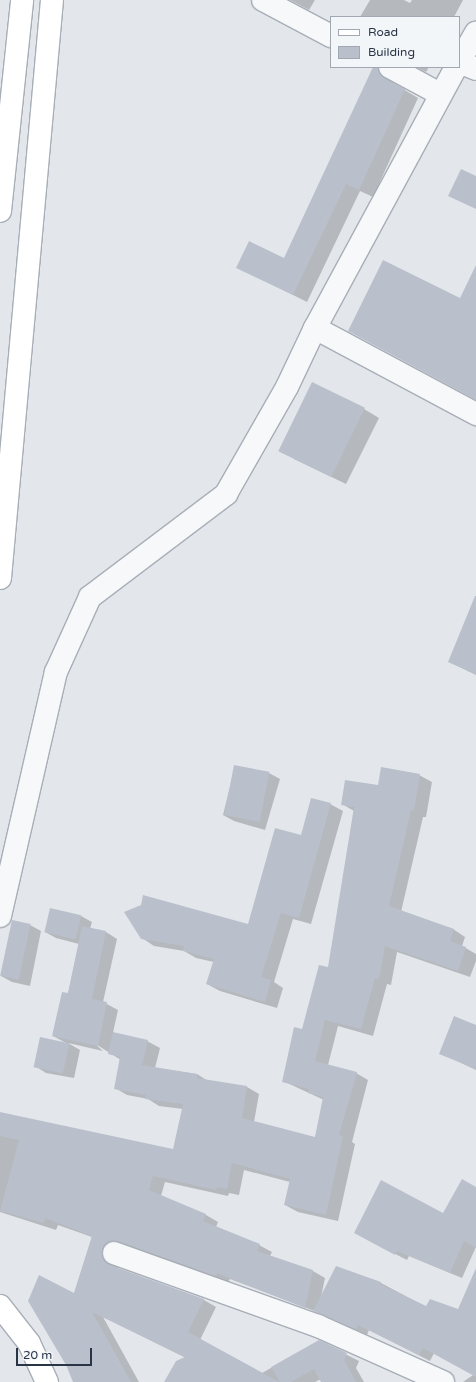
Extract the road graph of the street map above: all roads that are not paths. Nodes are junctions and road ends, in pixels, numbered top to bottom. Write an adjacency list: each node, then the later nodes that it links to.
1 (22, 0): 12 (main road)
2 (52, 0): 14 (main road)
3 (263, 0): 5 (street)
4 (476, 32): 6 (street)
5 (330, 35)
6 (460, 60)
7 (460, 62): 10 (street)
8 (392, 68): 11 (street)
9 (455, 68): 11 (street)
10 (476, 69)
11 (440, 94): 15 (street)
12 (0, 211)
13 (0, 214): 14 (main road)
14 (33, 218): 17 (main road)
15 (315, 328): 16 (street); 18 (street)
16 (476, 414)
17 (0, 578)
18 (0, 916)
19 (114, 1253): 22 (street)
20 (0, 1306): 21 (main road)
21 (47, 1382)
22 (442, 1382)

